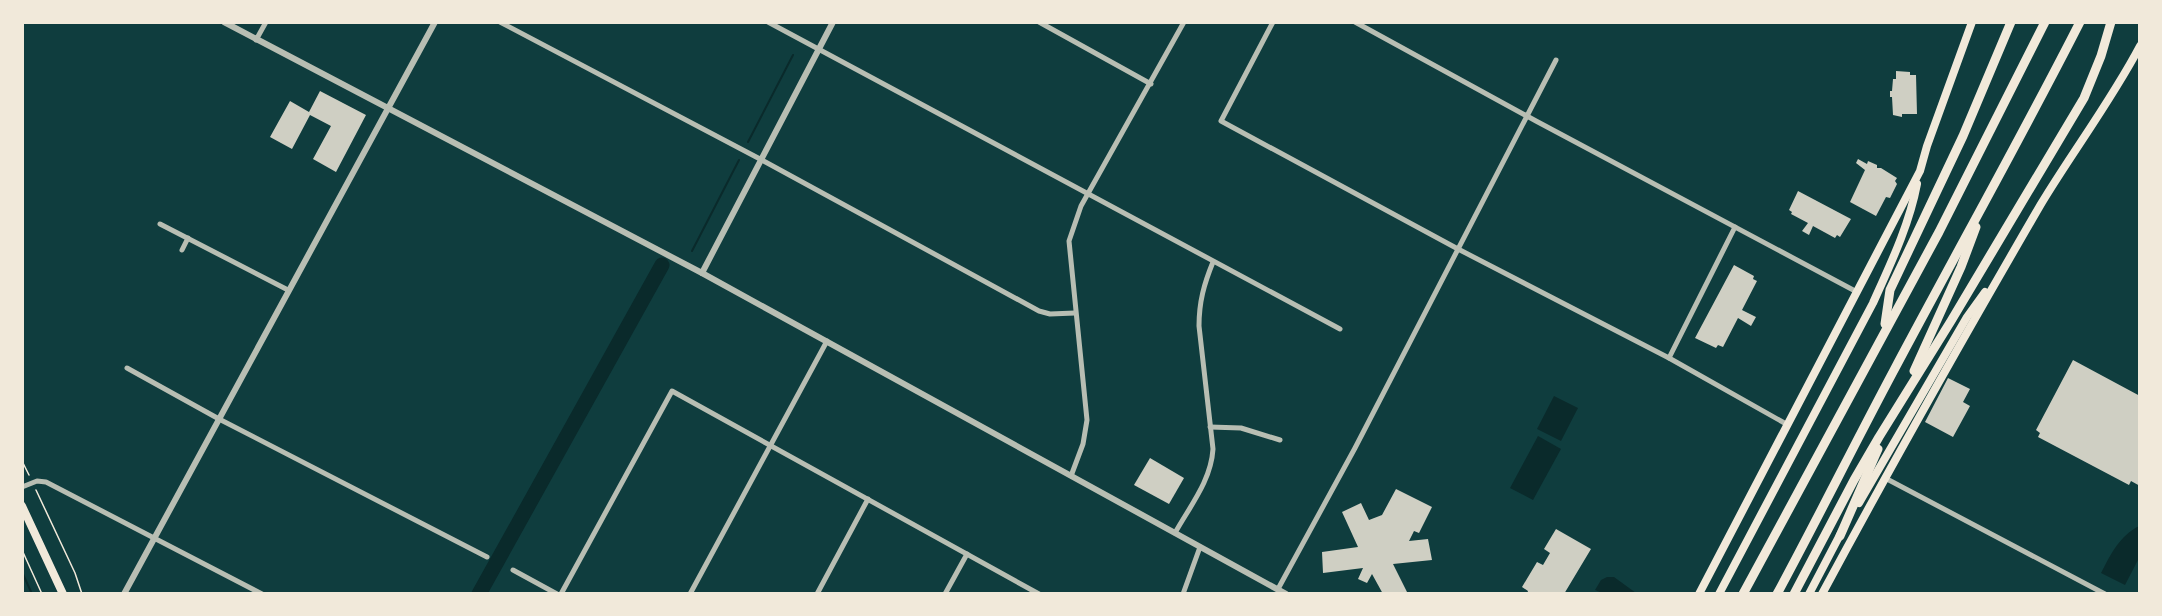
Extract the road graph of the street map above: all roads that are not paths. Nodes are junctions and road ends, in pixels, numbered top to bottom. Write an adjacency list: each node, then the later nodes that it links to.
1 (224, 22): 16 (street)
2 (266, 22): 16 (street)
3 (435, 22): 21 (street)
4 (501, 22): 23 (street)
5 (768, 22): 18 (street)
6 (833, 22): 18 (street)
7 (1039, 22): 20 (street)
8 (1184, 22): 20 (street)
9 (1273, 22): 30 (street)
10 (1355, 22): 22 (street)
11 (1972, 22): 24 (main road)
12 (2011, 22): 39 (highway)
13 (2045, 22): 39 (highway)
14 (2080, 22): 25 (highway)
15 (2111, 22): 75 (highway)
16 (256, 40): 21 (street)
17 (2139, 46): 33 (main road)
18 (818, 49): 23 (street); 26 (street)
19 (1556, 60): 22 (street)
20 (1151, 84): 26 (street)
21 (388, 108): 34 (street); 35 (street)
22 (1527, 117): 28 (street); 30 (street)
23 (760, 159): 34 (street); 37 (street)
24 (1920, 171): 36 (main road); 72 (main road)
25 (1990, 191): 54 (highway); 74 (highway)
26 (1089, 195): 32 (street); 37 (street)
27 (160, 224): 29 (street)
28 (1735, 227): 36 (street); 41 (street)
29 (188, 238): 31 (street); 35 (street)
30 (1458, 249): 41 (street); 60 (street)
31 (182, 250)
32 (1213, 262): 38 (street); 45 (street)
33 (2006, 264): 49 (main road); 54 (main road)
34 (702, 273): 40 (street)
35 (288, 290): 43 (street)
36 (1857, 292): 44 (main road)
37 (1076, 313): 48 (street)
38 (1340, 329)
39 (1884, 330): 73 (highway)
40 (827, 341): 47 (street); 48 (street)
41 (1669, 358): 44 (street)
42 (127, 368): 43 (street)
43 (219, 419): 55 (street); 58 (street)
44 (1788, 425): 71 (main road)
45 (1210, 428): 46 (street); 53 (street)
46 (1280, 440)
47 (771, 445): 51 (street); 64 (street); 65 (street)
48 (1071, 476): 53 (street)
49 (1885, 478): 77 (main road); 78 (street)
50 (22, 487): 55 (street)
51 (868, 499): 57 (street); 66 (street)
52 (22, 506): 61 (main road)
53 (1175, 533): 56 (street)
54 (1840, 536): 76 (main road)
55 (155, 537): 62 (street); 63 (street)
56 (1200, 547): 60 (street); 69 (street)
57 (967, 554): 67 (street); 68 (street)
58 (487, 557)
59 (513, 570): 64 (street)
60 (1278, 589): 70 (street)
61 (63, 594)
62 (124, 594)
63 (262, 594)
64 (559, 594)
65 (690, 594)
66 (816, 594)
67 (945, 594)
68 (1039, 594)
69 (1183, 594)
70 (1286, 594)
71 (1699, 594)
72 (1719, 594)
73 (1743, 594)
74 (1777, 594)
75 (1794, 594)
76 (1809, 594)
77 (1822, 594)
78 (2105, 594)

